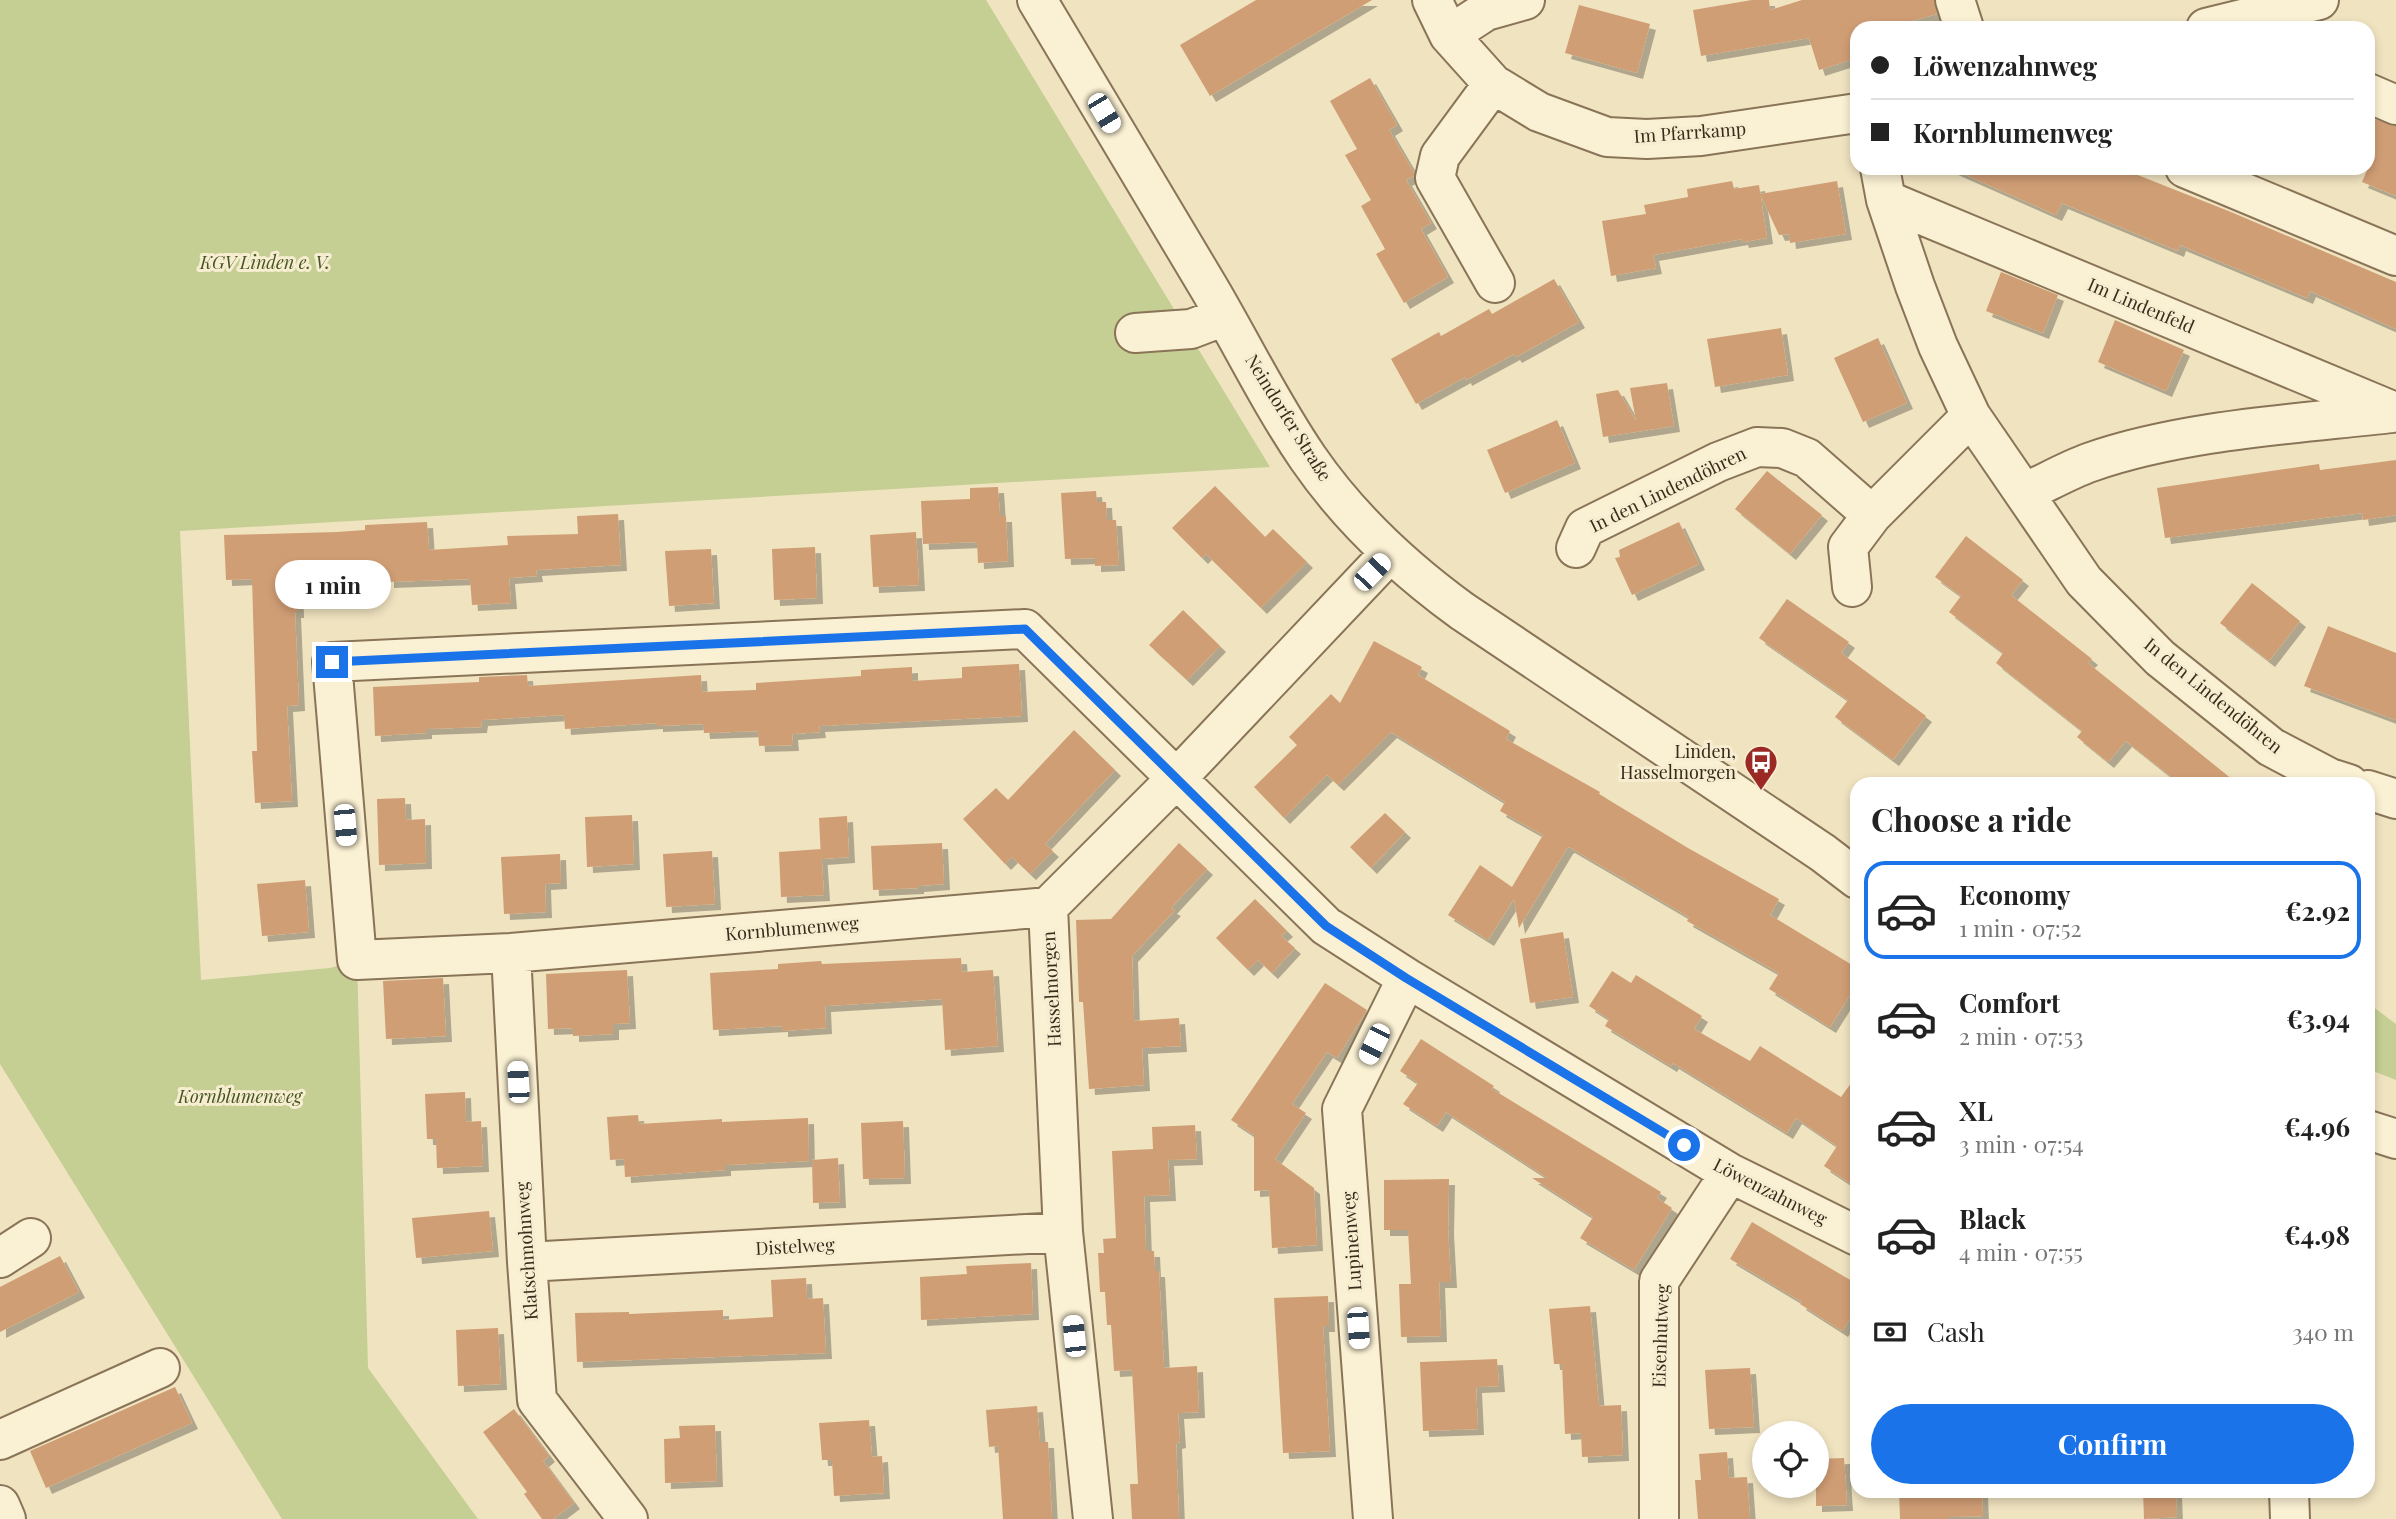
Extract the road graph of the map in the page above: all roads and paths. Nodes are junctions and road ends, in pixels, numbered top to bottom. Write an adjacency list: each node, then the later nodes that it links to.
1 (1037, 0): 17 (street, Neindorfer Straße)
2 (1432, 0): 8 (street, Im Pfarrkamp)
3 (1525, 0): 8 (street)
4 (1955, 0): 6 (street)
5 (2319, 0): 7 (street)
6 (1962, 21)
7 (2236, 21)
8 (1449, 35): 9 (street, Im Pfarrkamp)
9 (1493, 84): 12 (street, Im Pfarrkamp); 16 (street)
10 (2375, 96): 11 (street)
11 (2396, 105)
12 (1850, 114)
13 (2202, 175): 15 (street)
14 (1883, 184): 19 (street, Im Lindenfeld); 20 (street, In den Lindendöhren)
15 (2396, 256)
16 (1495, 283)
17 (1225, 316): 18 (street); 24 (street, Neindorfer Straße)
18 (1135, 333)
19 (2395, 412): 21 (street, Im Lindenfeld)
20 (1971, 416): 21 (street, In den Lindendöhren); 22 (street)
21 (2024, 493): 26 (street, In den Lindendöhren)
22 (1872, 514): 23 (street, In den Lindendöhren); 25 (street)
23 (1576, 548)
24 (1390, 553): 27 (street, Hasselmorgen); 30 (street, Neindorfer Straße)
25 (1852, 587)
26 (2328, 777)
27 (1177, 778): 31 (street, Hasselmorgen); 32 (street, Kornblumenweg); 33 (street, Löwenzahnweg)
28 (2375, 792): 29 (street)
29 (2396, 799)
30 (1850, 874)
31 (1048, 908): 32 (street, Kornblumenweg); 37 (street, Hasselmorgen)
32 (511, 953): 39 (street, Klatschmohnweg)
33 (1406, 978): 36 (street, Löwenzahnweg); 47 (street, Lupinenweg)
34 (2375, 1132): 35 (street)
35 (2396, 1139)
36 (1730, 1173): 38 (street, Löwenzahnweg); 48 (street, Eisenhutweg)
37 (1063, 1232): 39 (street, Distelweg); 46 (street, Hasselmorgen)
38 (1850, 1233)
39 (527, 1262): 45 (street, Klatschmohnweg)
40 (160, 1368): 41 (street)
41 (0, 1440)
42 (2290, 1498): 49 (street)
43 (0, 1505): 44 (street)
44 (6, 1519)
45 (628, 1519)
46 (1093, 1519)
47 (1373, 1519)
48 (1658, 1519)
49 (2290, 1519)

